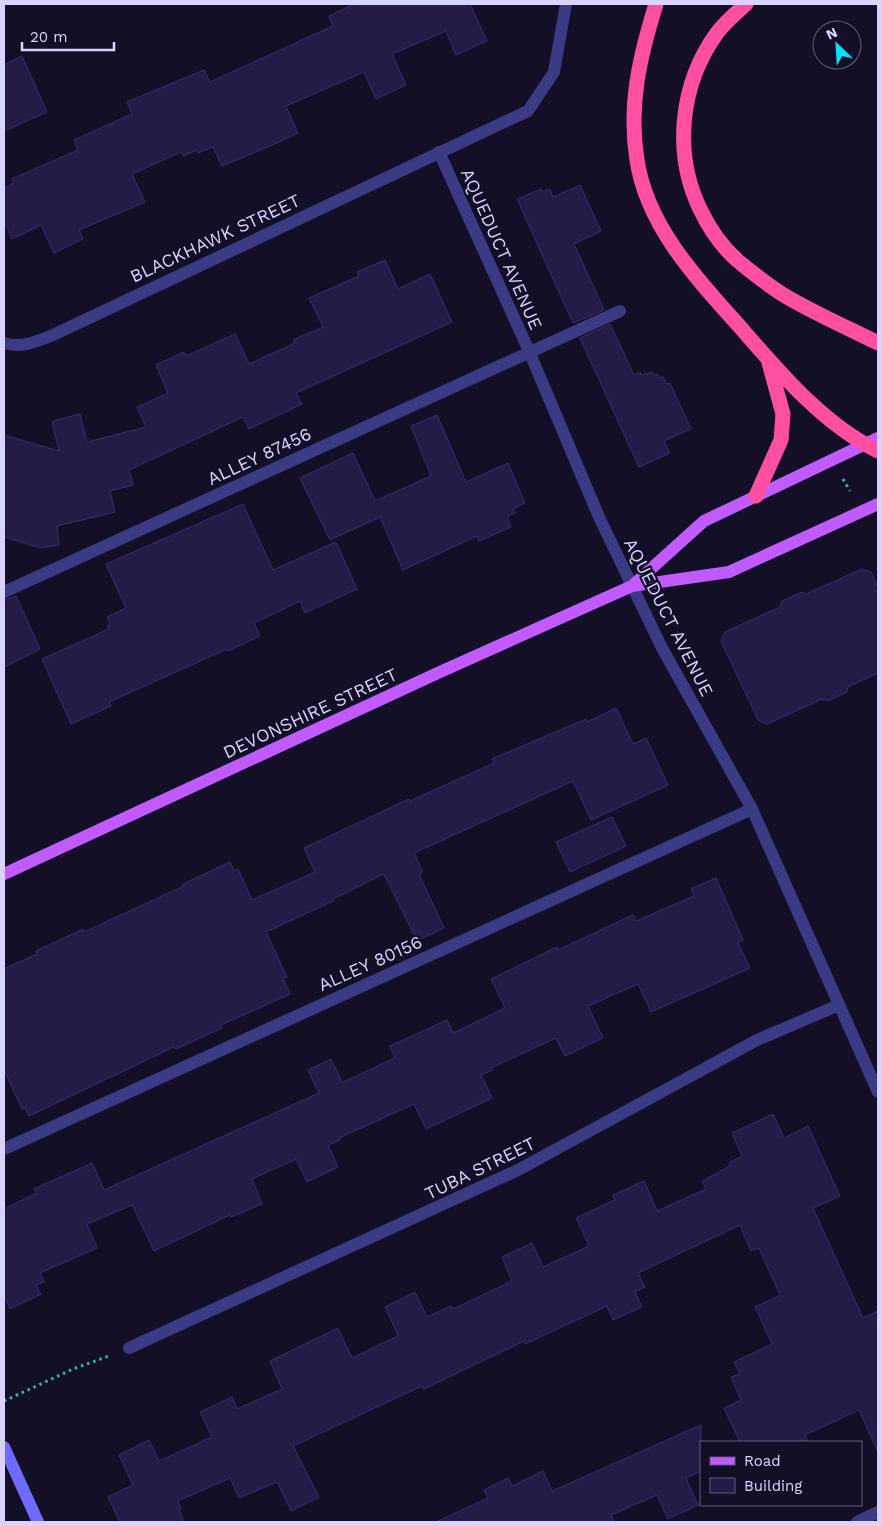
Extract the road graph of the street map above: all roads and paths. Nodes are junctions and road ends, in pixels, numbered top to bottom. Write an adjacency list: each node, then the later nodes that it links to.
1 (566, 4): 4 (street, BLACKHAWK STREET)
2 (656, 4): 9 (highway)
3 (746, 4): 7 (highway)
4 (439, 152): 6 (street, BLACKHAWK STREET); 8 (street, AQUEDUCT AVENUE)
5 (620, 311): 8 (street, ALLEY 87456)
6 (4, 343)
7 (878, 343)
8 (529, 351): 15 (street, AQUEDUCT AVENUE); 16 (street, ALLEY 87456)
9 (768, 359): 10 (highway); 13 (highway)
10 (874, 445): 13 (main road, DEVONSHIRE STREET)
11 (843, 479): 12 (path)
12 (850, 491)
13 (756, 496): 15 (main road, DEVONSHIRE STREET)
14 (878, 504): 15 (main road, DEVONSHIRE STREET)
15 (632, 586): 17 (street, AQUEDUCT AVENUE); 18 (main road, DEVONSHIRE STREET)
16 (4, 592)
17 (752, 809): 19 (street, AQUEDUCT AVENUE); 21 (street, ALLEY 80156)
18 (4, 874)
19 (839, 1005): 20 (street, AQUEDUCT AVENUE); 22 (street, TUBA STREET)
20 (878, 1092)
21 (4, 1149)
22 (129, 1348): 23 (path)
23 (4, 1400)
24 (4, 1447): 26 (main road)
25 (878, 1512): 27 (street)
26 (38, 1522)
27 (857, 1522)

